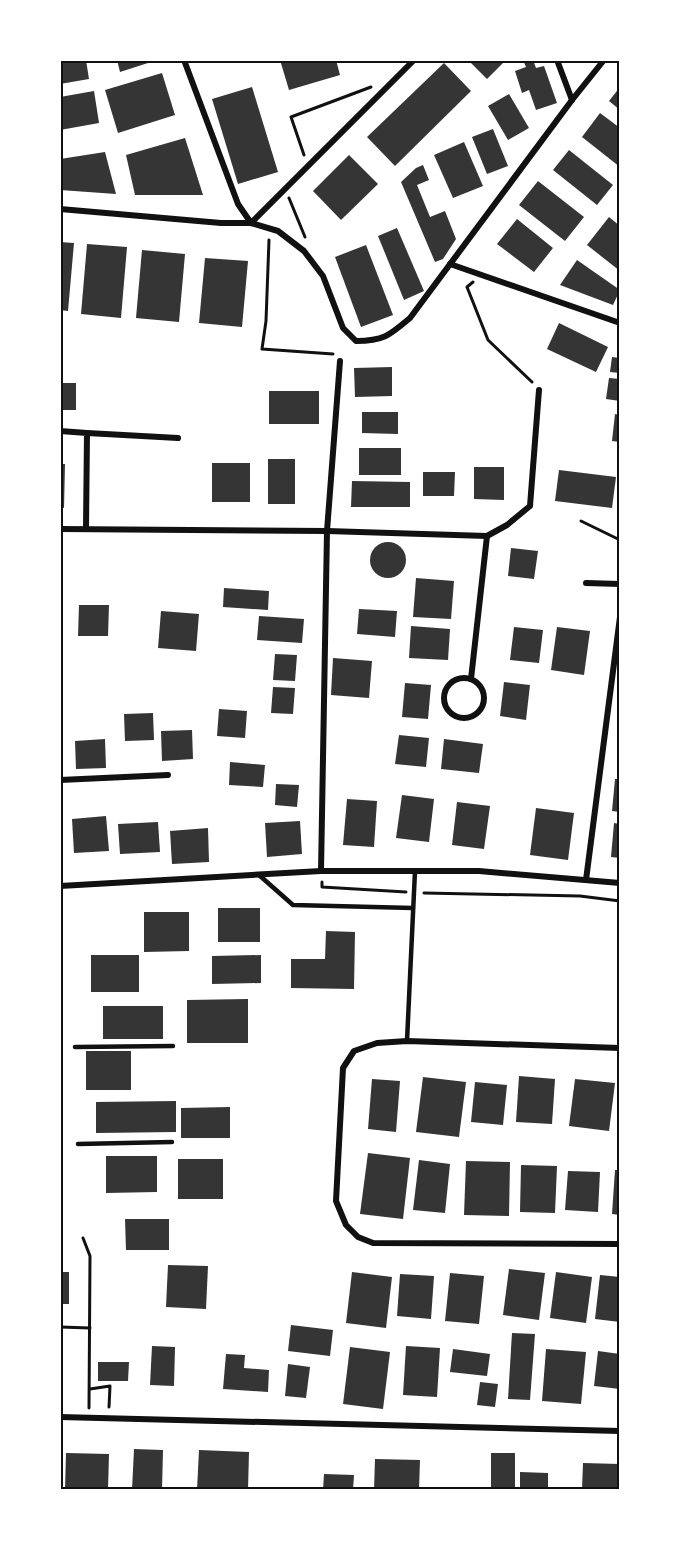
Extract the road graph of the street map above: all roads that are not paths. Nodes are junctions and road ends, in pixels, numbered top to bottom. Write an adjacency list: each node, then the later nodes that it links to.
1 (184, 60): 7 (street)
2 (414, 60): 7 (street)
3 (557, 60): 5 (street)
4 (604, 60): 5 (street)
5 (572, 100): 8 (street)
6 (60, 209): 7 (street)
7 (251, 223): 8 (street)
8 (450, 264): 9 (street)
9 (620, 323)
10 (340, 362): 17 (street)
11 (539, 390): 18 (street)
12 (60, 431): 13 (street)
13 (87, 433): 14 (street); 16 (street)
14 (178, 438)
15 (60, 529): 16 (street)
16 (86, 529): 17 (street)
17 (327, 531): 18 (street); 25 (street)
18 (487, 536): 22 (street)
19 (586, 583): 20 (street)
20 (620, 585)
21 (620, 617): 28 (street)
22 (471, 679): 22 (street)
23 (168, 775): 24 (street)
24 (60, 780)
25 (321, 871): 26 (street); 27 (street)
26 (415, 871): 28 (street); 31 (lane)
27 (258, 874): 30 (street); 31 (lane)
28 (586, 880): 29 (street)
29 (620, 883)
30 (60, 886)
31 (413, 908): 32 (lane)
32 (407, 1041): 35 (street); 38 (street)
33 (173, 1046): 34 (lane)
34 (75, 1047)
35 (620, 1048)
36 (172, 1142): 37 (lane)
37 (78, 1144)
38 (620, 1244)
39 (60, 1417): 40 (street)
40 (620, 1431)

